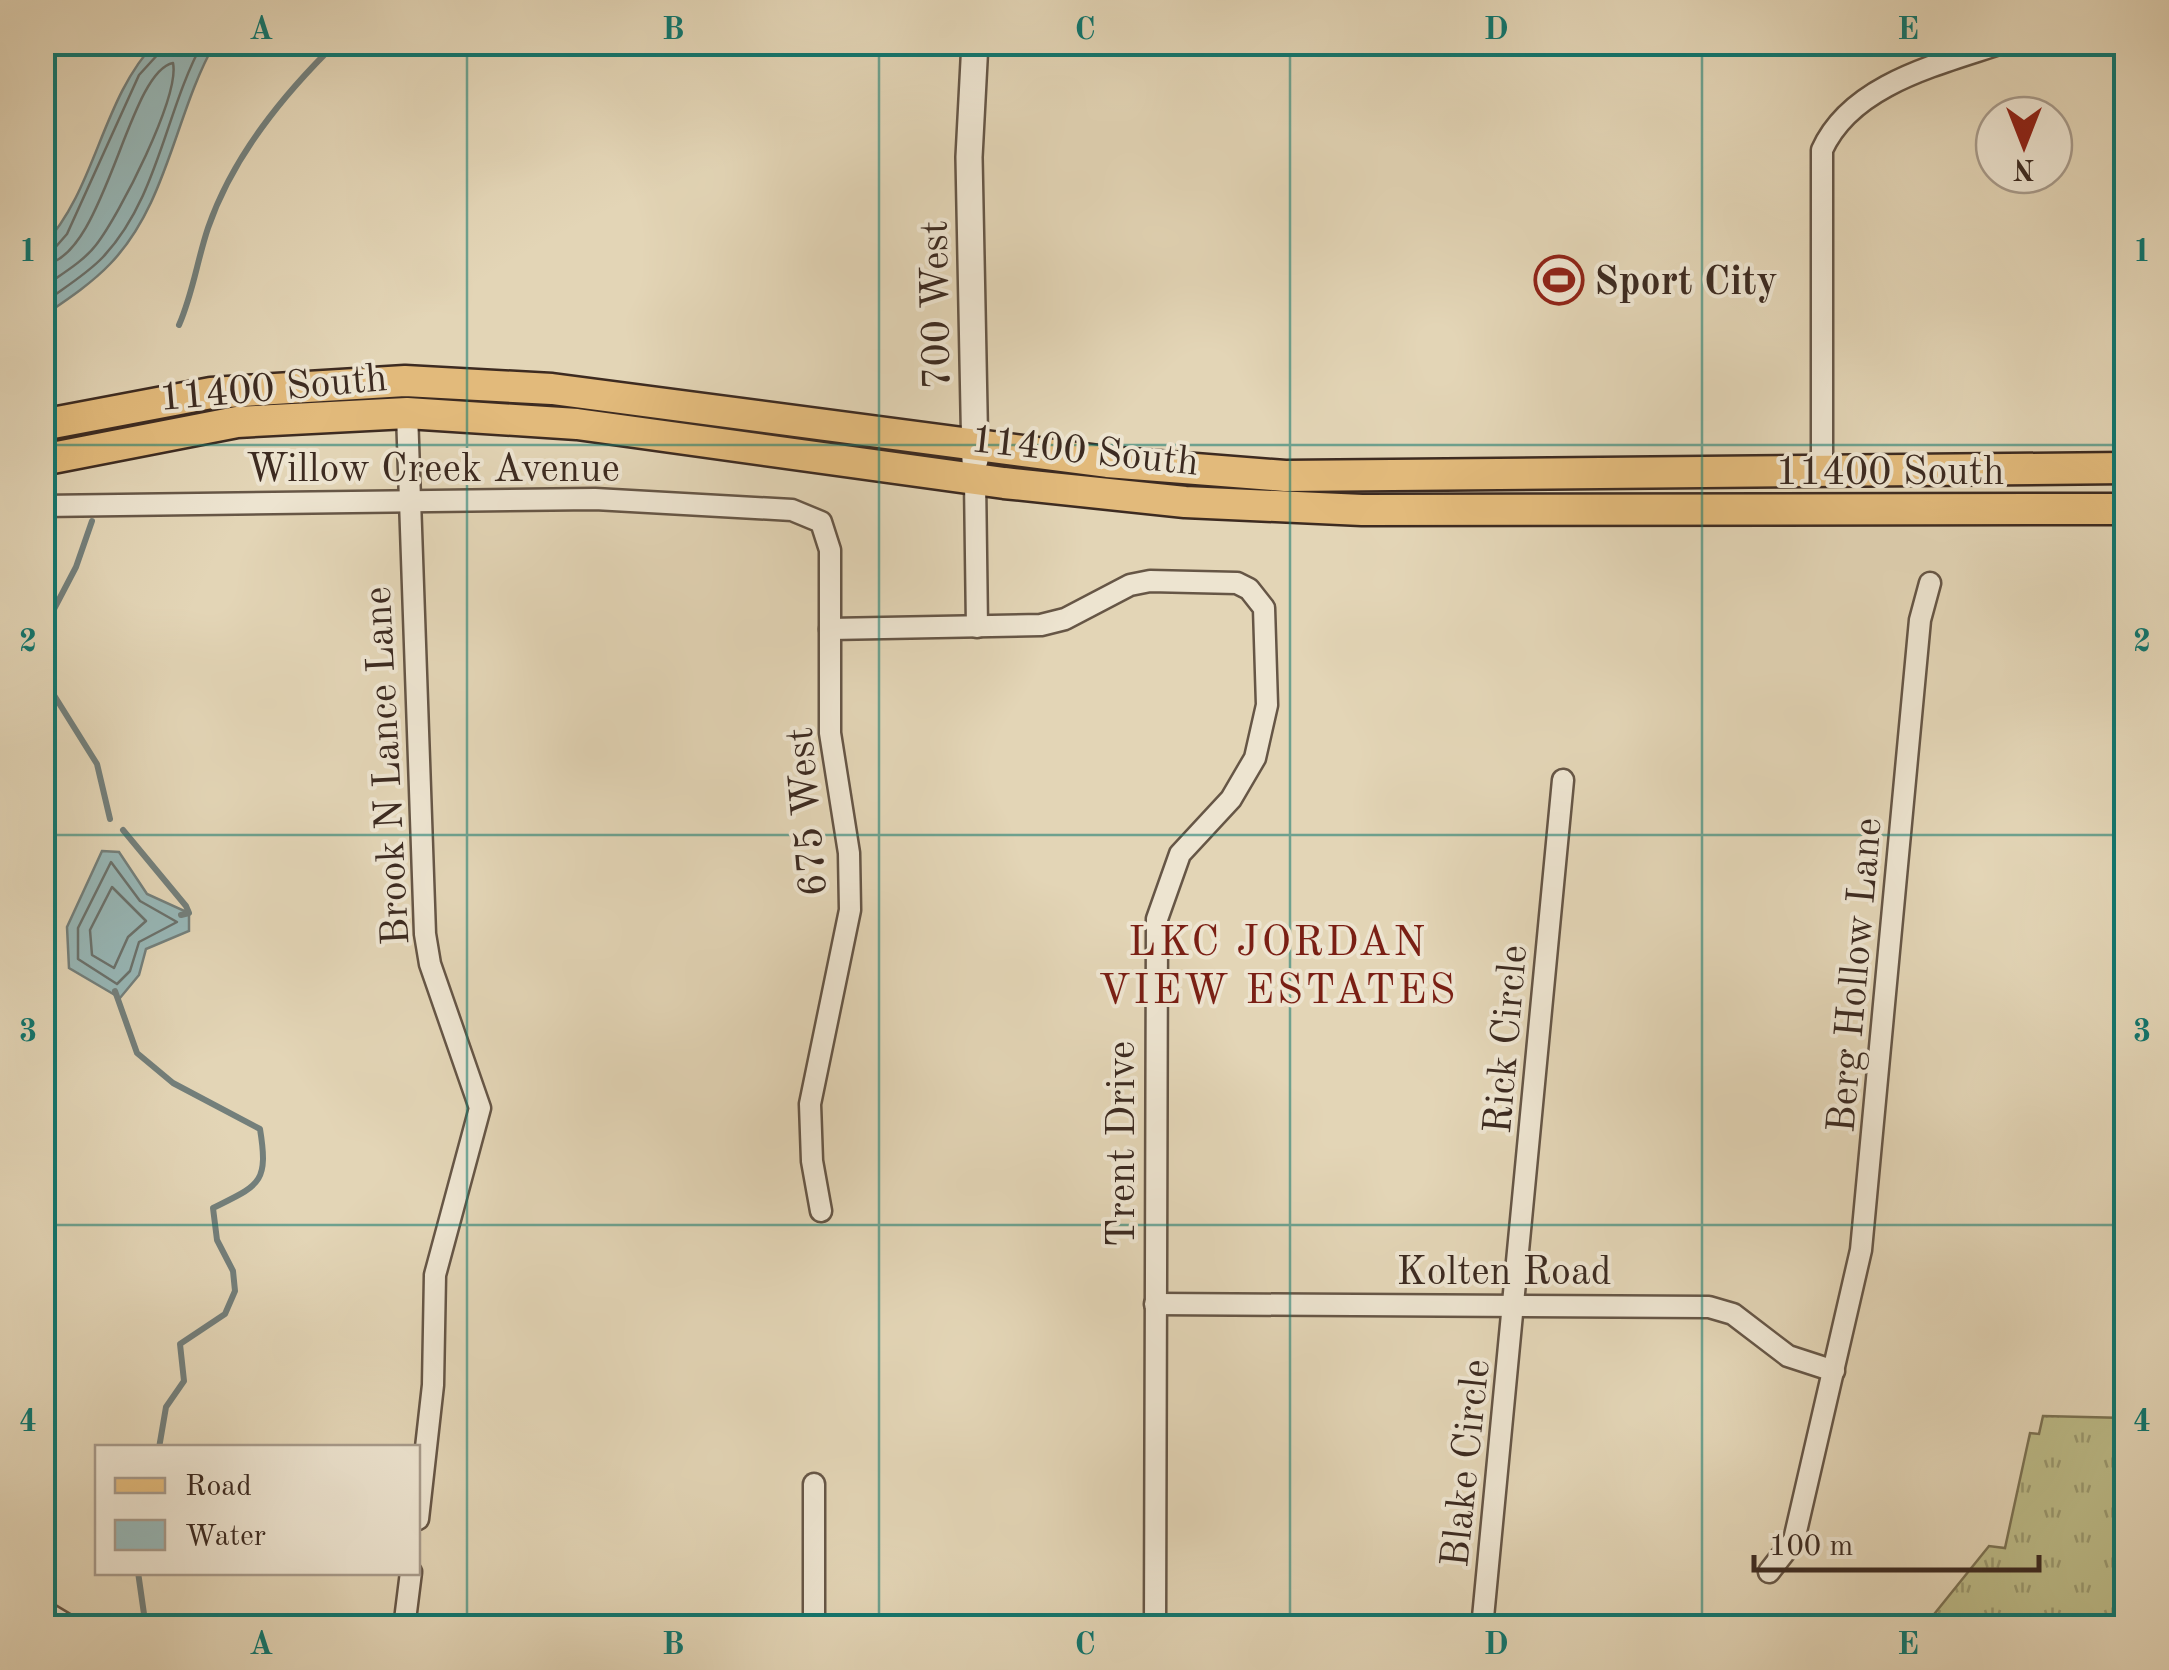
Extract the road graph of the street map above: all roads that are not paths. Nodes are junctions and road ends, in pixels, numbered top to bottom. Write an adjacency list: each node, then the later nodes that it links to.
1 (975, 42): 5 (street, 700 West)
2 (2002, 43): 8 (street)
3 (407, 413): 6 (main road, 11400 South); 9 (main road, 11400 South); 10 (street, Brook N Lance Lane)
4 (42, 425): 5 (main road, 11400 South)
5 (974, 444): 8 (main road, 11400 South); 9 (street, 700 West)
6 (42, 460)
7 (2126, 468): 8 (main road, 11400 South)
8 (1822, 472)
9 (975, 480): 12 (main road, 11400 South); 15 (street, 700 West)
10 (409, 500): 11 (street, Willow Creek Avenue); 13 (street, Willow Creek Avenue); 23 (street, Brook N Lance Lane)
11 (42, 506)
12 (2126, 509)
13 (821, 522): 16 (street, 675 West)
14 (1930, 583): 21 (street, Berg Hollow Lane)
15 (977, 627): 16 (street, Trent Drive); 19 (street, Trent Drive)
16 (830, 629): 18 (street, 675 West)
17 (1563, 780): 20 (street, Rick Circle)
18 (821, 1211)
19 (1155, 1304): 20 (street, Kolten Road); 30 (street, Trent Drive)
20 (1514, 1305): 21 (street, Kolten Road); 31 (street, Blake Circle)
21 (1834, 1371): 24 (street, Berg Hollow Lane)
22 (814, 1484): 29 (street)
23 (420, 1500)
24 (1770, 1572)
25 (411, 1575): 28 (street)
26 (42, 1610): 27 (street)
27 (72, 1628)
28 (404, 1628)
29 (814, 1628)
30 (1155, 1628)
31 (1482, 1628)

